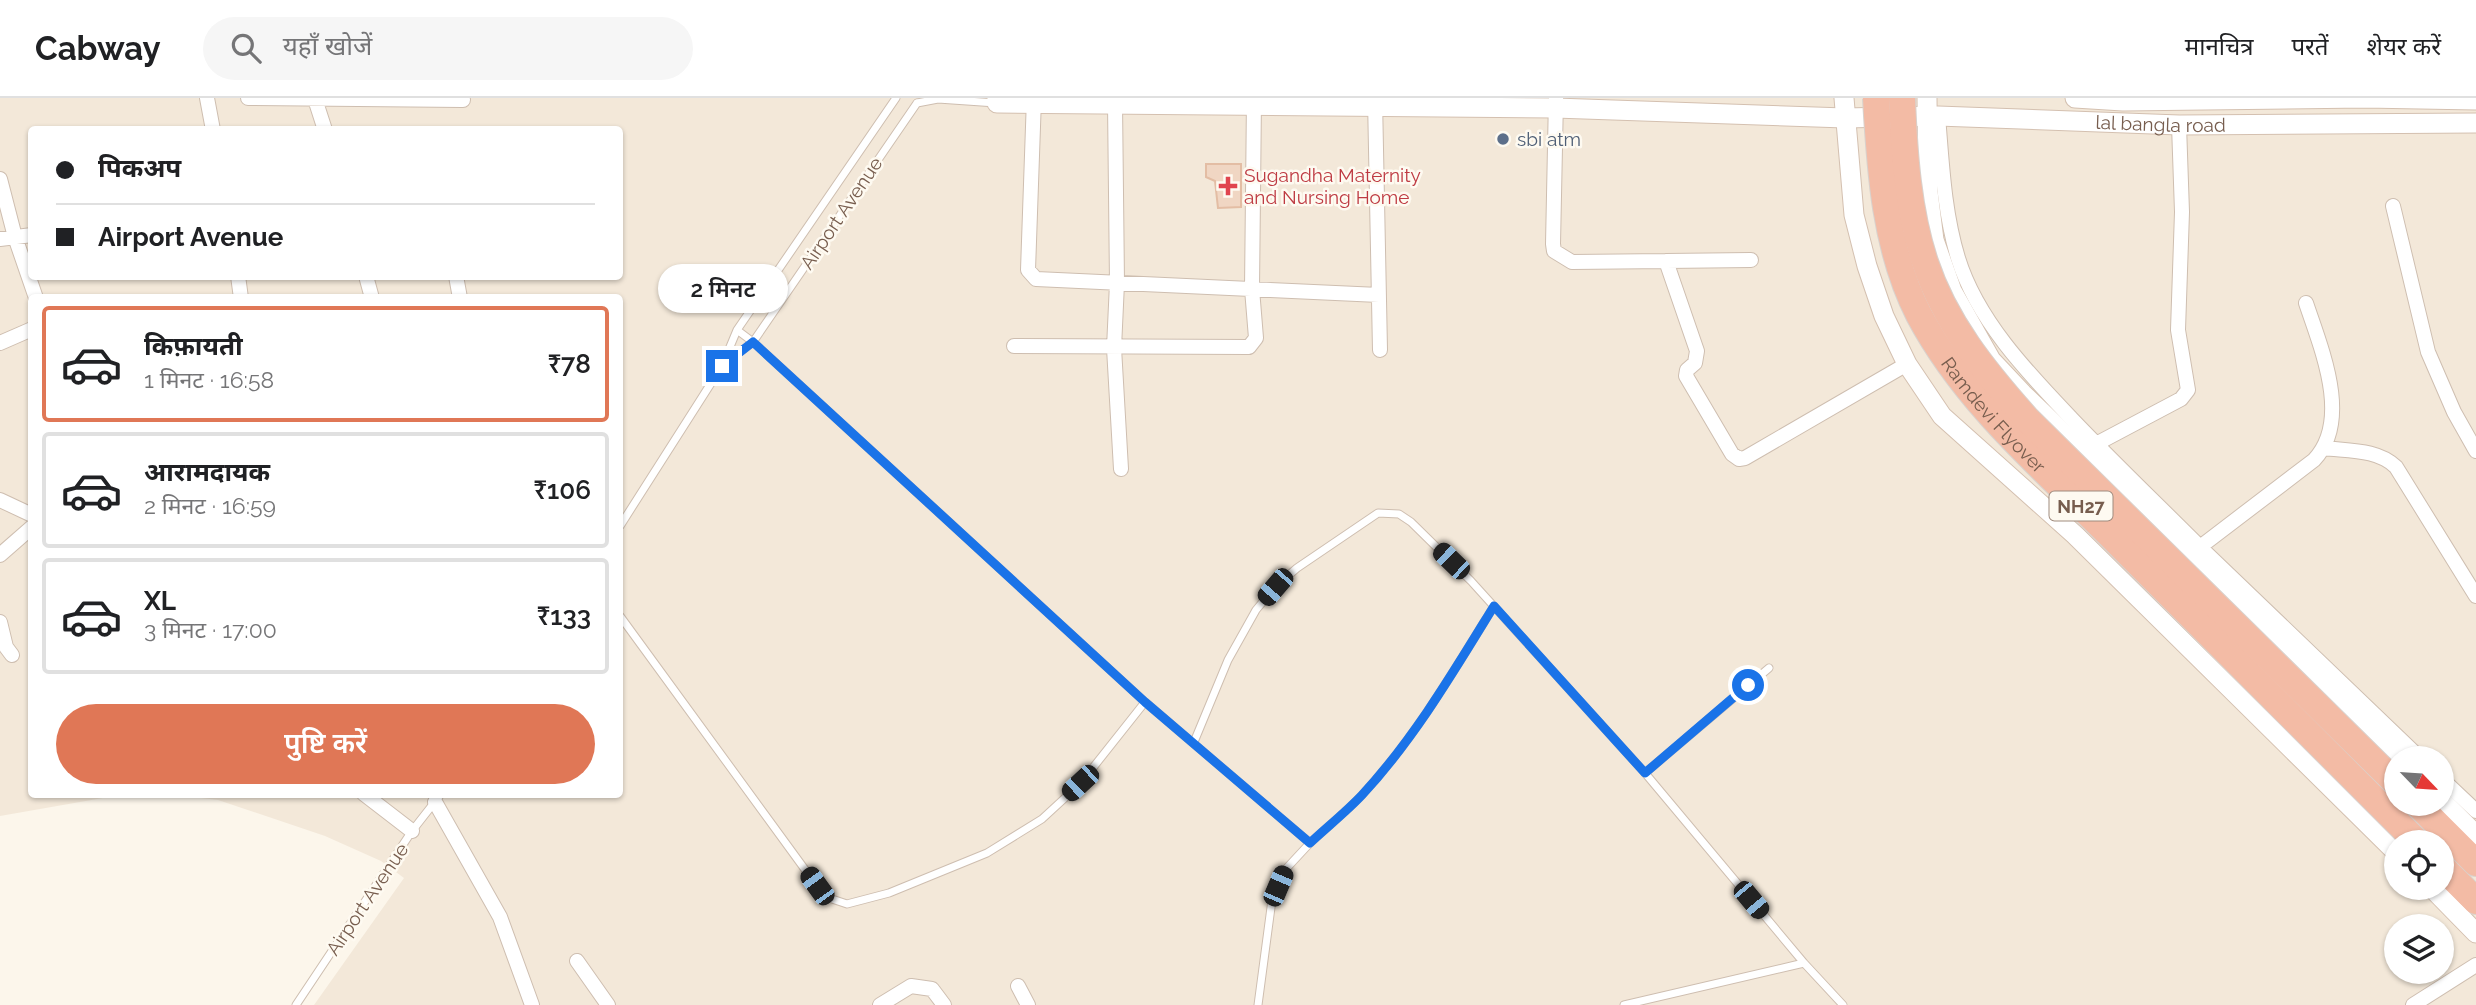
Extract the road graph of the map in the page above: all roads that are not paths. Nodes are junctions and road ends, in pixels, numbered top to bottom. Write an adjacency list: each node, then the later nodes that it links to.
1 (207, 98): 24 (street)
2 (248, 98): 7 (street)
3 (896, 98): 38 (lane)
4 (1877, 98): 75 (highway, Ramdevi Flyover / NH27, bridge)
5 (1902, 98): 67 (highway, Ramdevi Flyover / NH27, bridge)
6 (2075, 98): 10 (street, lal bangla road)
7 (315, 99): 8 (street); 25 (street)
8 (463, 100)
9 (997, 100): 12 (lane); 13 (street, lal bangla road)
10 (2124, 100): 11 (street, lal bangla road)
11 (2476, 100)
12 (917, 101): 40 (lane, Airport Avenue)
13 (1034, 101): 16 (street, lal bangla road); 34 (street)
14 (1254, 102): 15 (street, lal bangla road); 16 (street, lal bangla road); 35 (street)
15 (1375, 102): 17 (street, lal bangla road); 36 (street)
16 (1115, 103): 34 (street)
17 (1497, 103): 18 (street, lal bangla road)
18 (1556, 103): 19 (street, lal bangla road); 32 (street)
19 (1705, 106): 20 (street, lal bangla road)
20 (1845, 108): 21 (street, lal bangla road); 45 (street)
21 (1931, 110): 23 (street, lal bangla road); 47 (street); 65 (street)
22 (2476, 123): 23 (street, lal bangla road)
23 (2179, 125): 47 (street)
24 (212, 126)
25 (324, 126)
26 (0, 179): 29 (street)
27 (2393, 206): 49 (street)
28 (28, 235): 29 (street)
29 (15, 237): 30 (street); 33 (street)
30 (0, 239)
31 (1751, 260): 32 (street)
32 (1666, 261): 45 (street)
33 (28, 275)
34 (1117, 283): 35 (street); 43 (street)
35 (1252, 289): 36 (street); 43 (street)
36 (1379, 295): 44 (street)
37 (2306, 303): 48 (street)
38 (737, 330): 40 (lane); 46 (lane)
39 (28, 331): 41 (street)
40 (753, 342): 46 (lane, Airport Avenue); 63 (lane)
41 (0, 343)
42 (1014, 346): 43 (street)
43 (1114, 348): 50 (street)
44 (1380, 350)
45 (1907, 364): 78 (street)
46 (722, 366): 53 (lane, Airport Avenue)
47 (2096, 444): 55 (street)
48 (2324, 448): 55 (street); 57 (street)
49 (2476, 451)
50 (1121, 469)
51 (0, 500): 52 (street)
52 (28, 513)
53 (623, 521)
54 (28, 530): 56 (street)
55 (2200, 547): 66 (street)
56 (0, 555)
57 (2476, 596)
58 (1494, 606): 64 (lane); 68 (lane); 79 (lane)
59 (623, 620): 63 (lane)
60 (0, 622): 61 (street)
61 (12, 655)
62 (1769, 668): 68 (lane)
63 (1145, 702): 64 (lane)
64 (1194, 742): 79 (lane)
65 (2387, 746)
66 (2407, 746)
67 (2384, 771)
68 (1645, 773): 86 (lane)
69 (2454, 790): 72 (street)
70 (369, 798): 76 (street)
71 (438, 799): 76 (lane, Airport Avenue); 90 (street)
72 (2476, 811)
73 (2454, 813): 77 (street)
74 (2429, 816): 80 (highway)
75 (2405, 830)
76 (412, 831): 89 (lane, Airport Avenue)
77 (2476, 835)
78 (2384, 840)
79 (1310, 843): 95 (lane)
80 (2476, 863)
81 (2454, 879): 83 (highway)
82 (2444, 900): 84 (street)
83 (2476, 901)
84 (2476, 933)
85 (577, 961): 91 (street)
86 (1804, 963): 96 (lane); 97 (lane)
87 (2476, 965): 98 (street)
88 (1018, 986): 94 (street)
89 (296, 1005)
90 (532, 1005)
91 (608, 1005)
92 (880, 1005): 93 (street)
93 (944, 1005)
94 (1028, 1005)
95 (1258, 1005)
96 (1624, 1005)
97 (1843, 1005)
98 (2413, 1005)

